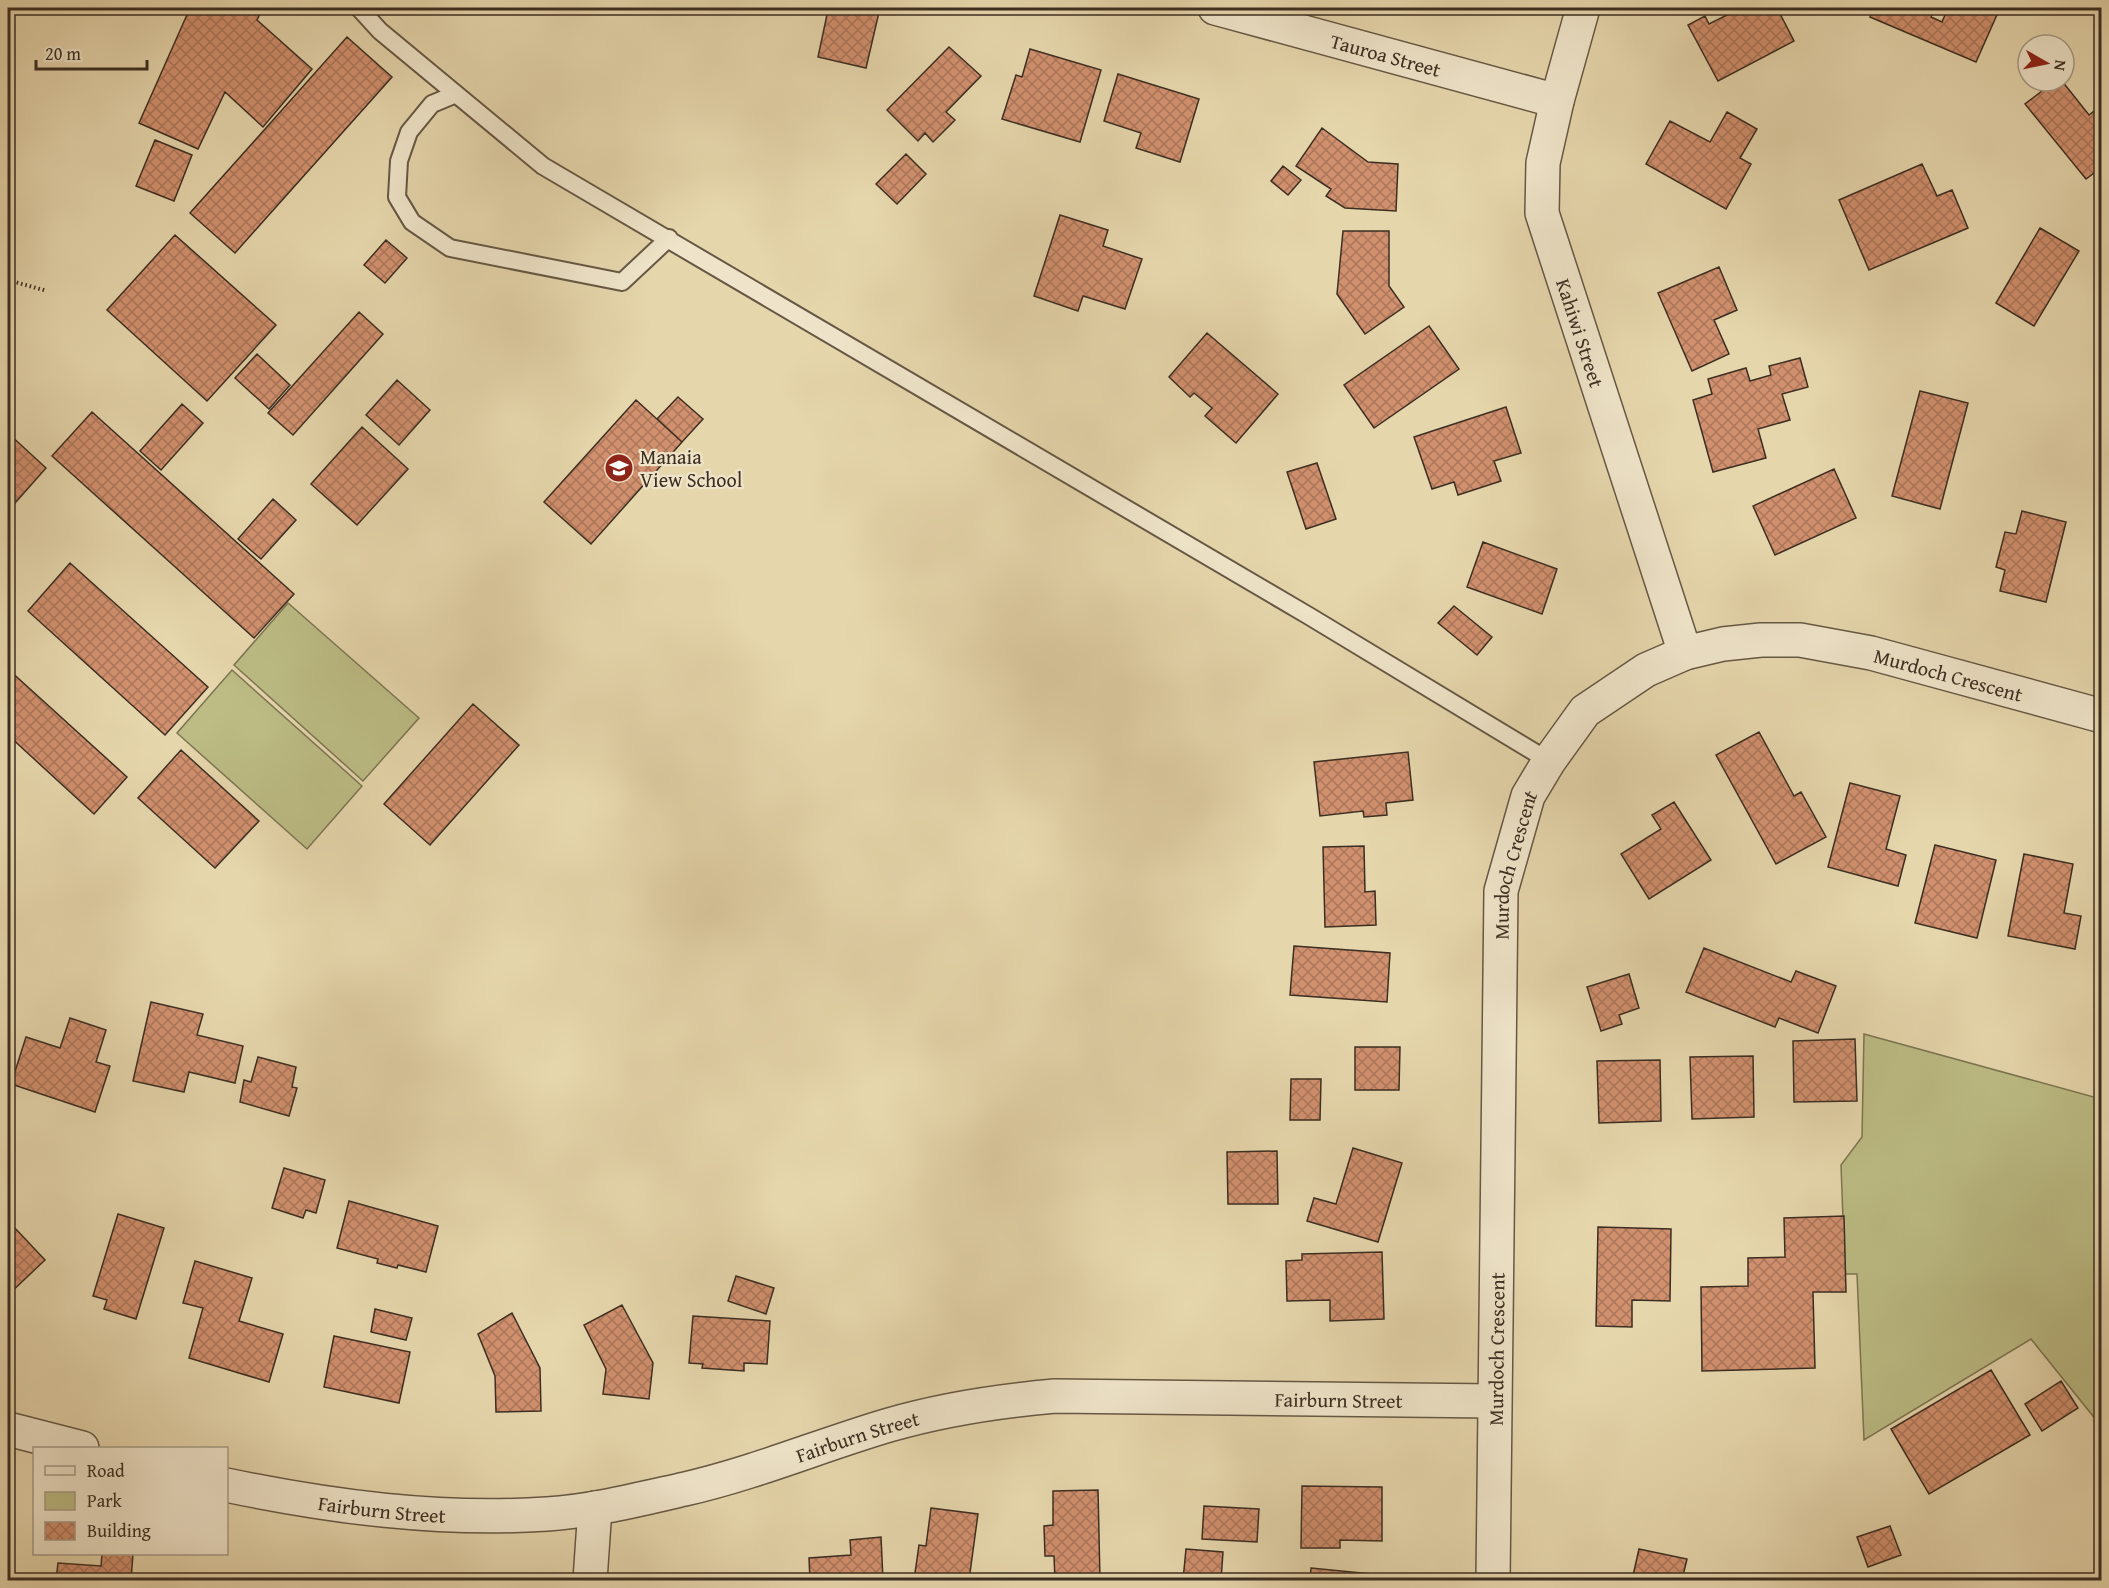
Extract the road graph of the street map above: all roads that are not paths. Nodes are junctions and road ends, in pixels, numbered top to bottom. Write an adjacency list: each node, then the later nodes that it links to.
1 (359, 8): 4 (lane)
2 (1215, 8): 5 (street, Tauroa Street)
3 (1583, 8): 5 (street, Kahiwi Street)
4 (456, 94): 6 (lane); 6 (lane)
5 (1557, 101): 7 (street, Kahiwi Street)
6 (669, 238): 9 (lane)
7 (1685, 653): 8 (street, Murdoch Crescent); 9 (street, Murdoch Crescent)
8 (2102, 716)
9 (1549, 761): 10 (street, Murdoch Crescent)
10 (1494, 1401): 14 (street, Fairburn Street); 16 (street, Murdoch Crescent)
11 (8, 1429): 12 (street)
12 (75, 1447)
13 (228, 1485): 14 (street, Fairburn Street)
14 (595, 1508): 15 (street)
15 (590, 1581)
16 (1493, 1581)

